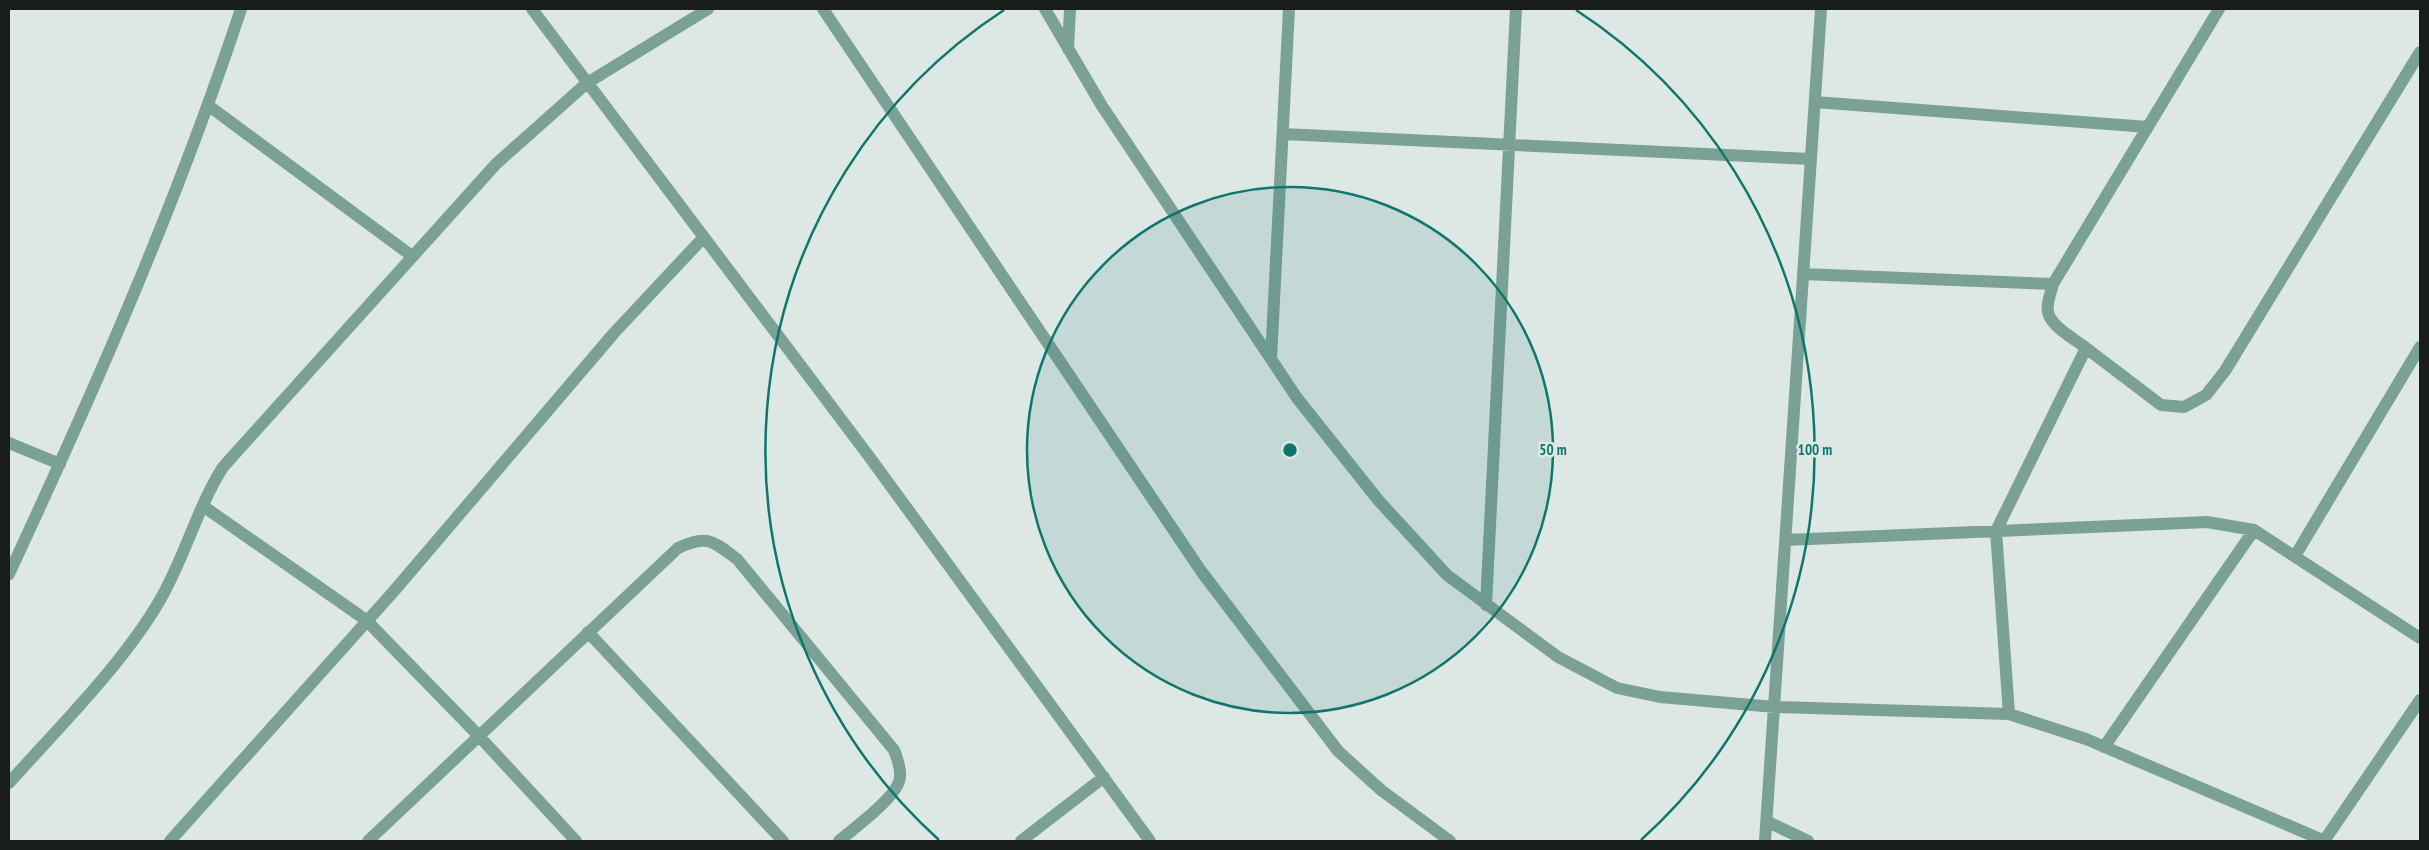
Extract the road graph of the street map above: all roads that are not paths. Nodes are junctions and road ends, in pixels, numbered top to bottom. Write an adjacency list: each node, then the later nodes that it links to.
1 (241, 9): 15 (street)
2 (532, 9): 13 (street)
3 (708, 9): 13 (street)
4 (823, 9): 54 (street)
5 (1045, 9): 11 (street)
6 (1070, 9): 11 (street)
7 (1289, 9): 17 (street)
8 (1516, 9): 18 (street)
9 (1821, 9): 14 (street)
10 (2219, 9): 16 (street)
11 (1068, 48): 26 (street)
12 (2420, 52): 25 (street)
13 (587, 84): 20 (street); 21 (street)
14 (1815, 102): 16 (street); 19 (street)
15 (209, 106): 21 (street); 28 (street)
16 (2148, 127): 23 (street)
17 (1282, 134): 18 (street); 26 (street)
18 (1508, 145): 19 (street); 35 (street)
19 (1811, 159): 22 (street)
20 (703, 238): 36 (street); 44 (street)
21 (412, 256): 29 (street)
22 (1803, 274): 23 (street); 32 (street)
23 (2053, 284): 25 (street)
24 (2420, 347): 33 (street)
25 (2086, 348): 31 (street)
26 (1271, 359): 35 (street)
27 (9, 443): 28 (street)
28 (60, 464): 34 (street)
29 (203, 506): 36 (street); 45 (street)
30 (2254, 530): 31 (street); 33 (street); 43 (street)
31 (1996, 531): 32 (street); 41 (street)
32 (1786, 540): 40 (street)
33 (2295, 556): 38 (street)
34 (9, 574)
35 (1486, 604): 40 (street)
36 (366, 620): 42 (street); 47 (street)
37 (588, 632): 42 (street); 50 (street); 51 (street)
38 (2420, 638)
39 (2420, 700): 57 (street)
40 (1775, 707): 41 (street); 46 (street)
41 (2009, 714): 43 (street)
42 (478, 735): 48 (street); 49 (street)
43 (2104, 747): 57 (street)
44 (1104, 777): 52 (street); 53 (street)
45 (9, 784)
46 (1768, 822): 55 (street); 56 (street)
47 (171, 841)
48 (368, 841)
49 (576, 841)
50 (783, 841)
51 (839, 841)
52 (1022, 841)
53 (1150, 841)
54 (1450, 841)
55 (1765, 841)
56 (1808, 841)
57 (2324, 841)

